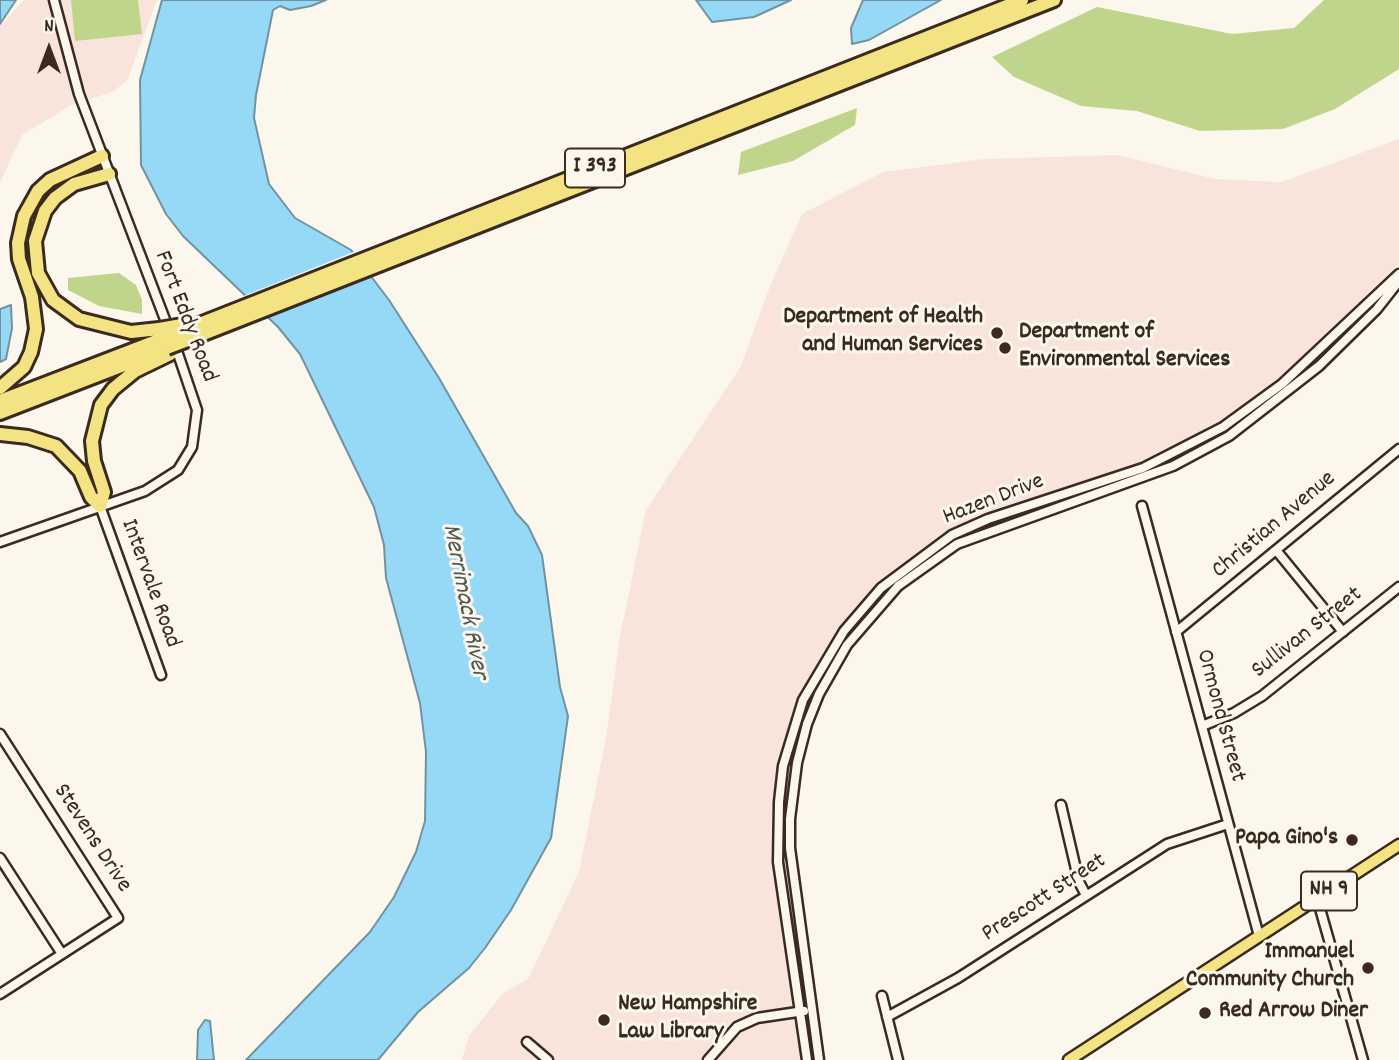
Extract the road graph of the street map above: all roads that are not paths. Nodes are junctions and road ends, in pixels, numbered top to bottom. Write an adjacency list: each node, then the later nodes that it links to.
1 (54, 0): 4 (street, Fort Eddy Road)
2 (1022, 0): 6 (highway, I 393)
3 (1054, 0): 6 (highway, I 393)
4 (102, 156): 5 (street, Fort Eddy Road); 10 (highway)
5 (109, 174): 9 (highway); 15 (street, Fort Eddy Road)
6 (390, 255): 9 (highway, I 393, bridge)
7 (1399, 274): 36 (street, Hazen Drive)
8 (1399, 281): 35 (street, Hazen Drive)
9 (165, 342): 11 (highway, I 393); 12 (highway, I 393); 15 (highway)
10 (0, 388)
11 (0, 401)
12 (0, 413)
13 (0, 434): 15 (highway)
14 (1399, 449): 18 (street, Christian Avenue)
15 (100, 506): 17 (street, Fort Eddy Road); 22 (street, Intervale Road)
16 (1142, 506): 20 (street, Ormond Street)
17 (0, 542)
18 (1276, 550): 20 (street, Christian Avenue); 21 (street)
19 (1399, 587): 21 (street, Sullivan Street)
20 (1176, 632): 23 (street, Ormond Street)
21 (1343, 632): 23 (street, Sullivan Street)
22 (161, 675)
23 (1202, 726): 26 (street, Ormond Street)
24 (0, 734): 32 (street, Stevens Drive)
25 (1061, 805): 29 (street)
26 (1228, 824): 29 (street, Prescott Street); 31 (street, Ormond Street)
27 (1399, 845): 30 (main road, NH 9)
28 (0, 858): 32 (street)
29 (1086, 895): 37 (street, Prescott Street)
30 (1317, 898): 31 (main road, NH 9); 45 (street)
31 (1259, 936): 44 (main road, NH 9)
32 (62, 954): 33 (street, Stevens Drive)
33 (0, 993)
34 (882, 996): 37 (street)
35 (811, 1010): 36 (street); 42 (street, Hazen Drive)
36 (800, 1012): 40 (street); 41 (street, Hazen Drive)
37 (887, 1017): 43 (street)
38 (527, 1042): 39 (street)
39 (548, 1060)
40 (708, 1060)
41 (807, 1060)
42 (819, 1060)
43 (898, 1060)
44 (1069, 1060)
45 (1363, 1060)

